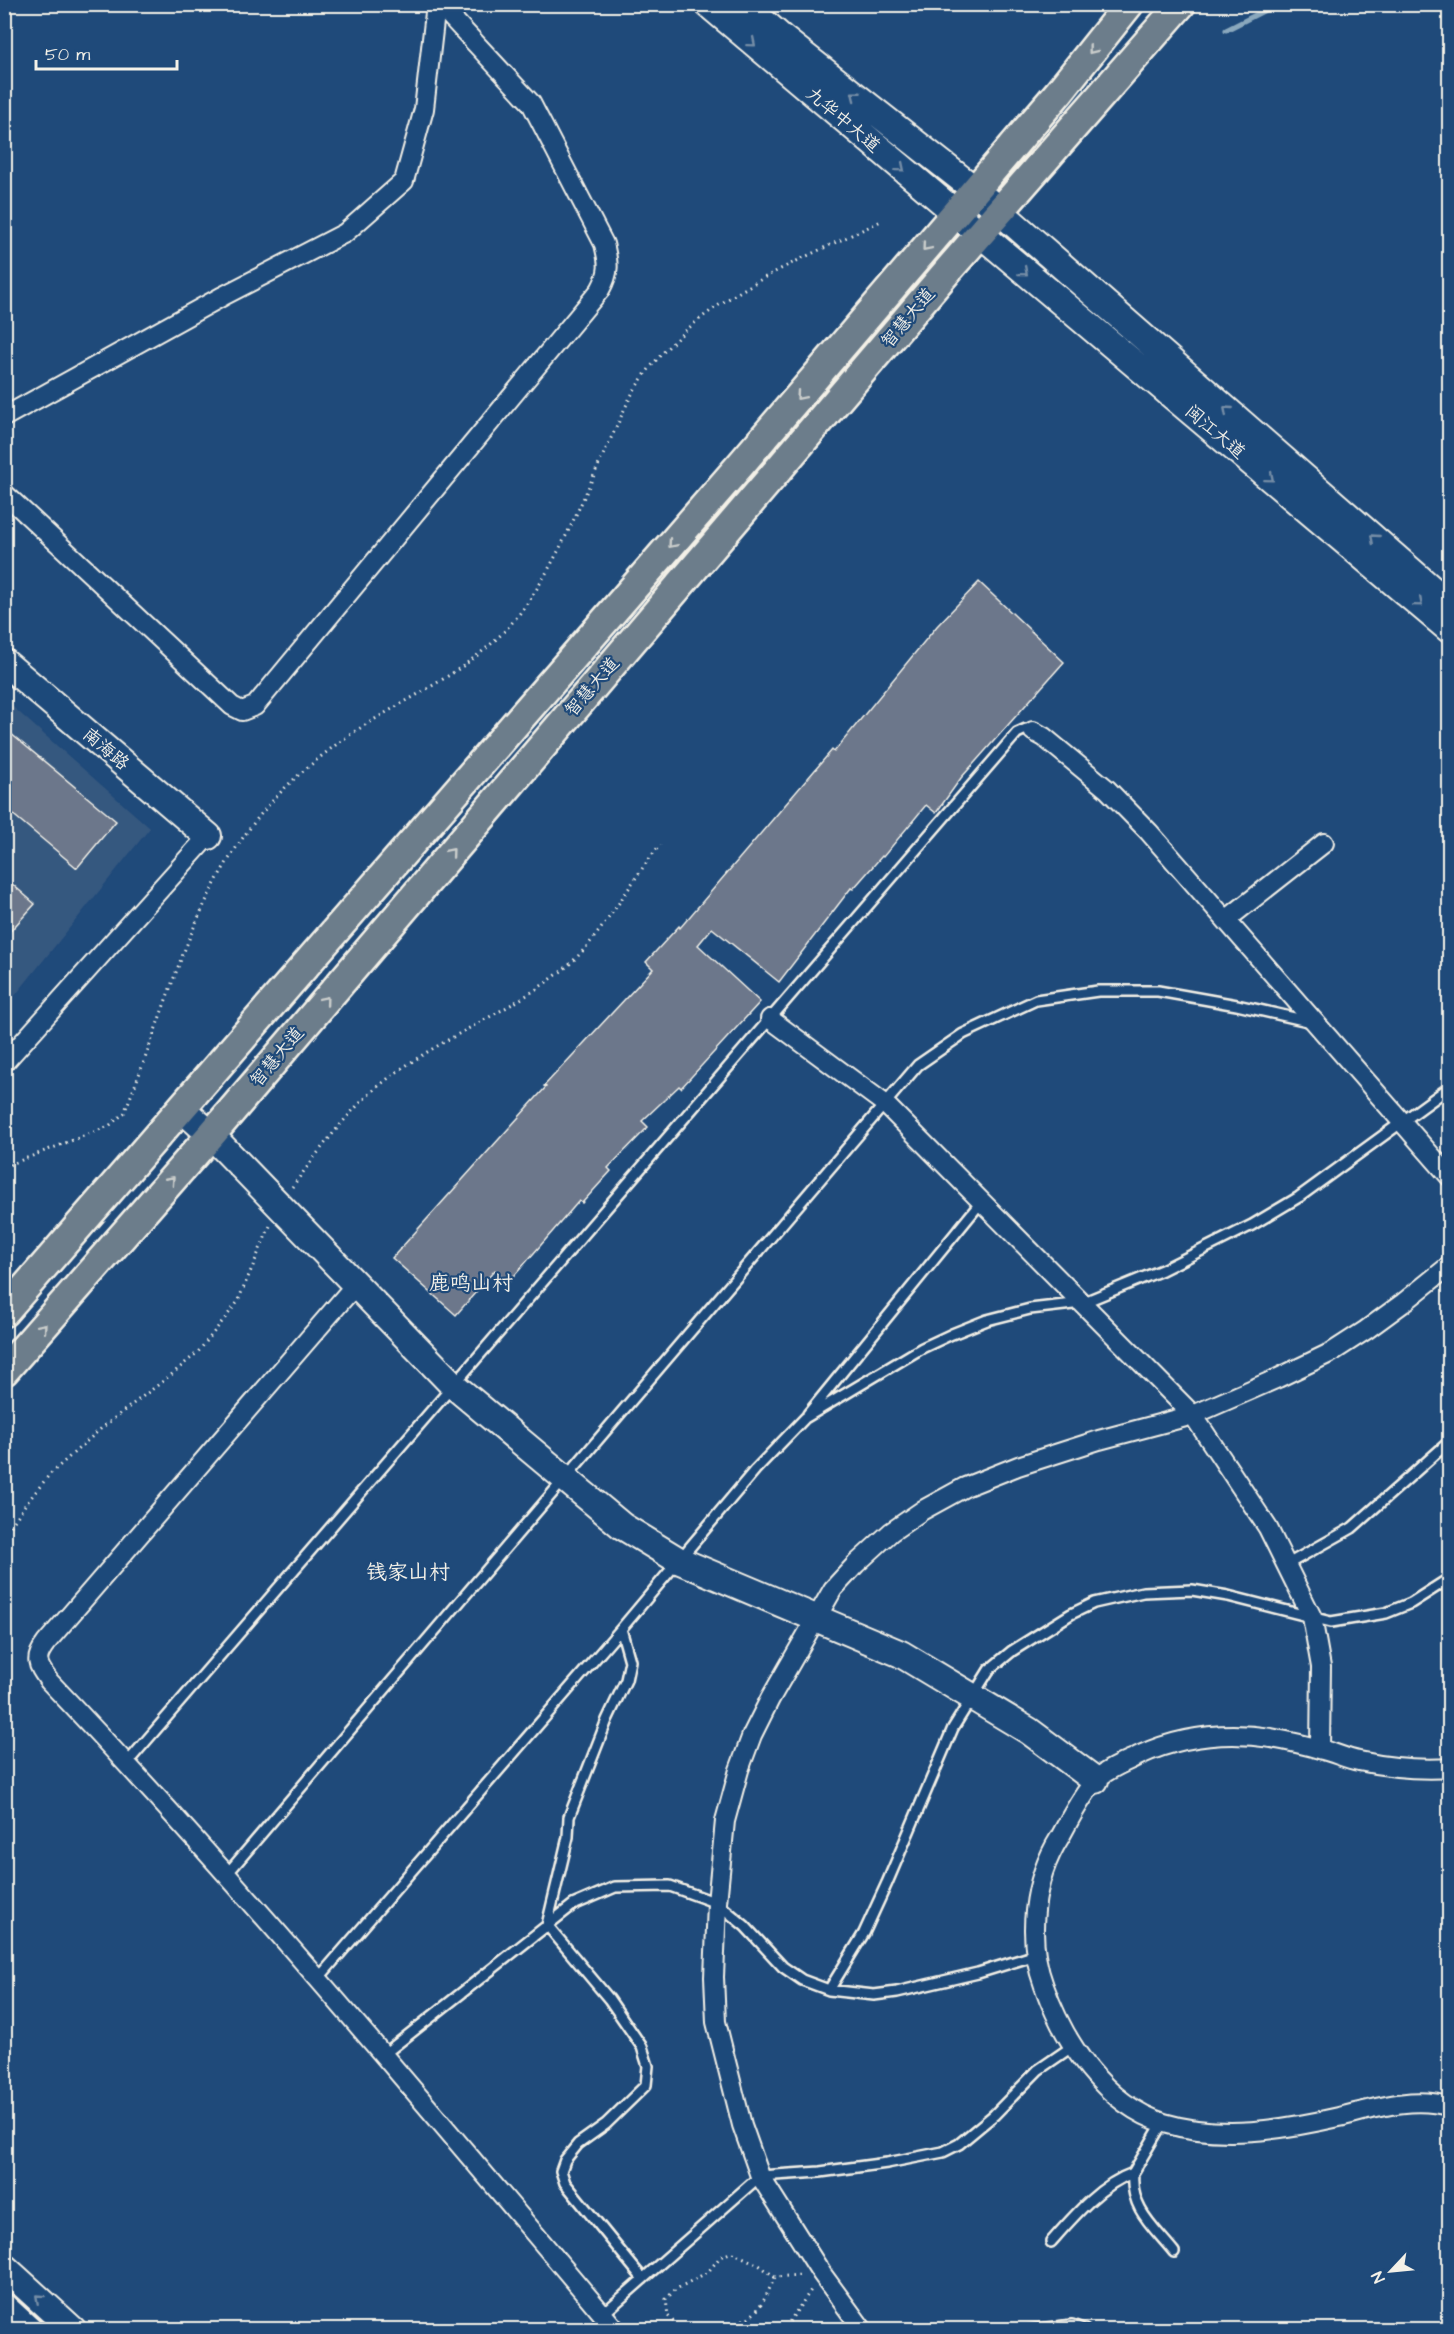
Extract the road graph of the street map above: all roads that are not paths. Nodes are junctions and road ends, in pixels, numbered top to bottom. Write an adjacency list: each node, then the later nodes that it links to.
1 (438, 4): 10 (street); 11 (street)
2 (708, 4): 8 (street, 九华中大道, one-way to 8)
3 (743, 4): 6 (street, 九华中大道, one-way to 3)
4 (1129, 4): 6 (main road, 智慧大道, one-way to 6)
5 (1181, 4): 7 (main road, 智慧大道)
6 (974, 189): 7 (street, 九华中大道); 8 (main road, 智慧大道)
7 (999, 211): 9 (main road, 智慧大道); 12 (street, 闽江大道, one-way to 7)
8 (954, 213): 9 (street, 九华中大道); 24 (main road, 智慧大道, one-way to 24)
9 (979, 234): 13 (street, 闽江大道, one-way to 13); 26 (main road, 智慧大道, one-way to 9)
10 (4, 417)
11 (4, 493)
12 (1449, 605)
13 (1449, 630)
14 (4, 662): 16 (street, 南海路)
15 (1034, 731): 18 (street); 19 (lane)
16 (208, 836): 21 (street)
17 (1324, 843): 18 (street)
18 (1226, 920): 20 (street)
19 (770, 1019): 23 (street); 34 (lane)
20 (1314, 1022): 23 (lane); 25 (street)
21 (4, 1062)
22 (1449, 1087): 25 (lane)
23 (885, 1104): 28 (street); 38 (lane)
24 (181, 1108): 26 (street); 32 (main road, 智慧大道)
25 (1401, 1122): 27 (street); 31 (lane)
26 (211, 1135): 30 (street); 33 (main road, 智慧大道, one-way to 26)
27 (1449, 1177)
28 (982, 1201): 31 (street); 36 (lane)
29 (1449, 1265): 35 (street)
30 (356, 1284): 34 (street); 47 (street)
31 (1082, 1303): 35 (street); 36 (lane)
32 (4, 1312)
33 (4, 1371)
34 (453, 1384): 38 (street); 47 (lane)
35 (1193, 1415): 40 (street); 43 (street)
36 (805, 1418): 39 (lane)
37 (1449, 1441): 40 (lane)
38 (566, 1478): 39 (street); 50 (lane)
39 (678, 1560): 43 (street); 44 (lane)
40 (1286, 1566): 42 (street)
41 (1449, 1578): 42 (lane)
42 (1312, 1617): 45 (lane); 46 (street)
43 (816, 1619): 45 (street); 51 (street)
44 (621, 1629): 52 (lane); 54 (lane)
45 (972, 1695): 49 (street); 55 (lane)
46 (1320, 1749): 48 (street); 49 (street)
47 (127, 1763): 50 (street)
48 (1449, 1768)
49 (1095, 1780): 53 (street)
50 (226, 1874): 54 (street)
51 (717, 1903): 52 (lane); 55 (lane); 61 (street)
52 (547, 1925): 57 (lane); 65 (lane)
53 (1036, 1955): 55 (lane); 56 (street)
54 (317, 1980): 57 (street)
55 (829, 1990)
56 (1073, 2046): 59 (street); 61 (lane)
57 (383, 2055): 67 (street)
58 (1449, 2107): 59 (street)
59 (1163, 2122): 60 (lane)
60 (1133, 2173): 62 (lane); 63 (lane)
61 (760, 2175): 65 (lane); 71 (street)
62 (1051, 2242)
63 (1174, 2252)
64 (4, 2267): 69 (street, one-way to 64)
65 (643, 2279): 67 (lane)
66 (4, 2307): 68 (street)
67 (603, 2314): 70 (street)
68 (29, 2330)
69 (73, 2330)
70 (616, 2330)
71 (863, 2330)
72 (1030, 2330): 73 (lane)
73 (1085, 2330)

